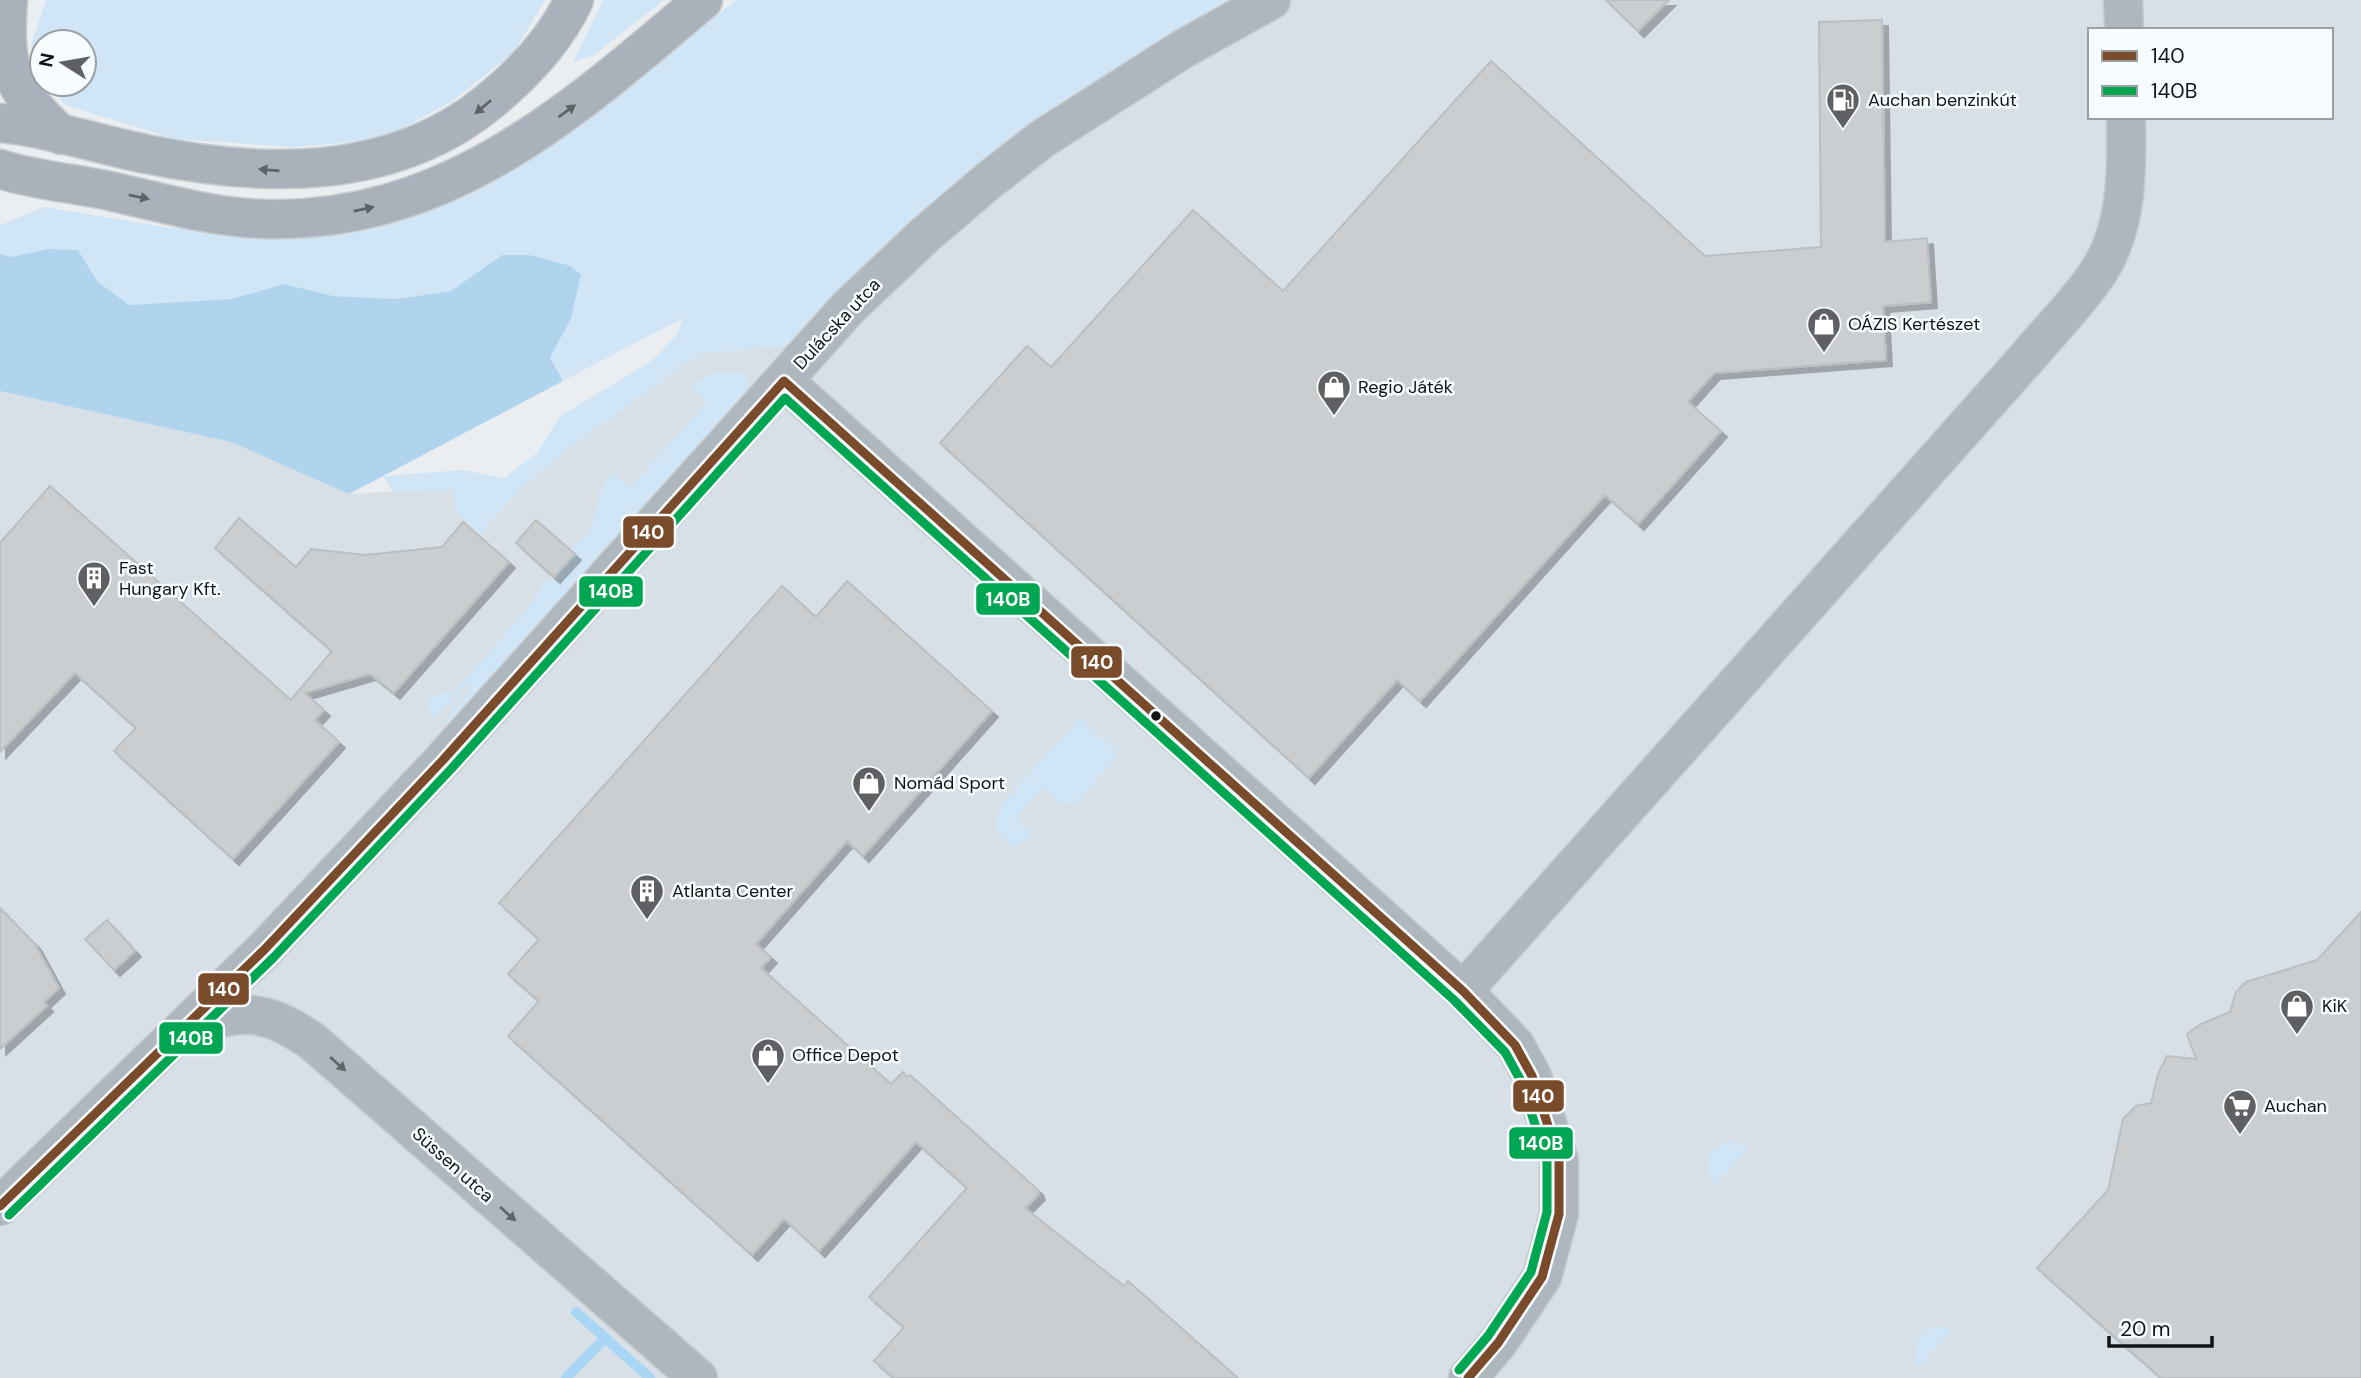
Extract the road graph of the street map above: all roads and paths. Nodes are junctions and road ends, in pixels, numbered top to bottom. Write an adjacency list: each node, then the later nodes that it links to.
1 (8, 0): 9 (highway)
2 (574, 0): 9 (highway, one-way to 9)
3 (703, 0): 11 (highway, one-way to 3)
4 (1272, 0): 13 (street, Dulácska utca)
5 (2123, 0): 6 (street)
6 (2124, 28)
7 (2126, 119): 14 (street)
8 (0, 123): 9 (highway)
9 (61, 135)
10 (0, 169): 11 (highway)
11 (73, 182): 12 (highway)
12 (0, 200)
13 (784, 381): 14 (street); 15 (street, Dulácska utca)
14 (1463, 991): 18 (street)
15 (184, 1028): 16 (street, Dulácska utca); 17 (street, Süssen utca, one-way to 17)
16 (0, 1206)
17 (698, 1378)
18 (1468, 1378)

